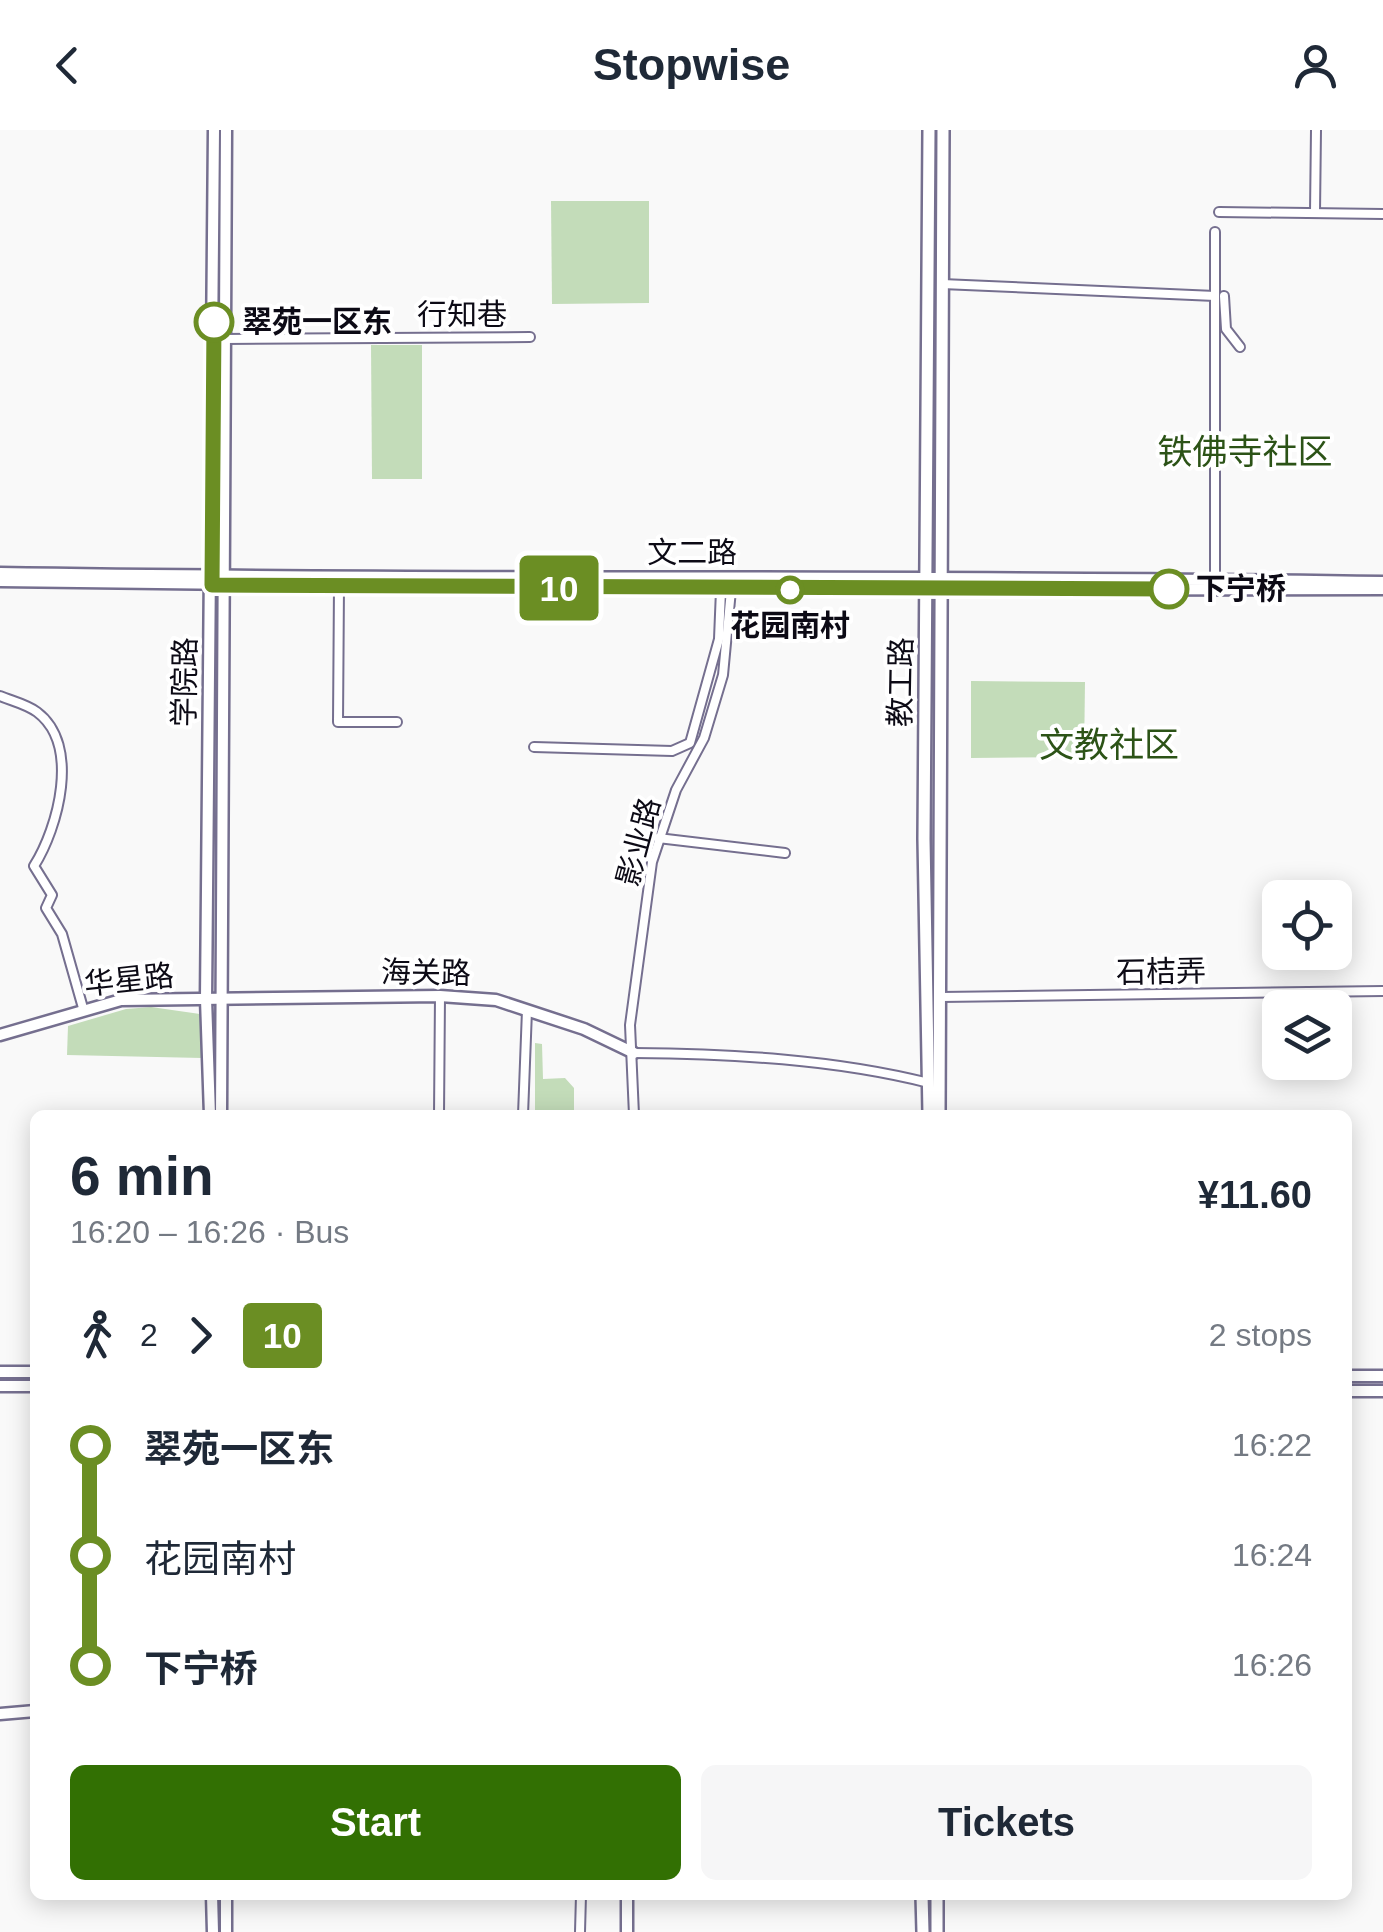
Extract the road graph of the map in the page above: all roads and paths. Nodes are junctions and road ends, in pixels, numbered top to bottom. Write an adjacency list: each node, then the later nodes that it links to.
1 (214, 130): 13 (main road, 学院路)
2 (226, 130): 13 (main road, 学院路)
3 (929, 130): 22 (main road, 教工路)
4 (943, 130): 10 (main road, 教工路)
5 (1316, 130): 7 (street)
6 (1218, 212): 7 (street)
7 (1316, 212): 8 (street)
8 (1383, 214)
9 (1214, 232): 11 (street)
10 (942, 284): 11 (street); 16 (main road, 教工路)
11 (1220, 296): 14 (street); 19 (street)
12 (530, 337): 13 (street, 行知巷)
13 (219, 339): 18 (main road, 学院路)
14 (1240, 347)
15 (0, 573): 18 (main road, 文二路)
16 (940, 574): 19 (main road, 文二路); 22 (main road, 教工路)
17 (0, 581): 18 (main road, 文二路)
18 (217, 581): 21 (main road, 文二路); 22 (main road, 文二路); 32 (main road, 学院路); 33 (main road, 学院路)
19 (1215, 584): 20 (main road, 文二路); 22 (main road, 文二路)
20 (1383, 585)
21 (339, 586): 23 (main road, 文二路); 25 (street)
22 (931, 586): 23 (main road, 文二路); 31 (main road, 教工路); 38 (main road, 教工路)
23 (726, 590): 26 (street); 27 (street, 影业路)
24 (0, 696): 34 (street)
25 (397, 722)
26 (534, 747)
27 (658, 838): 28 (street); 37 (street, 影业路)
28 (785, 852)
29 (1383, 991): 31 (street, 石桔弄)
30 (440, 996): 33 (main road, 海关路); 35 (main road, 海关路); 41 (street)
31 (940, 997): 45 (main road, 教工路)
32 (206, 999): 33 (main road, 海关路); 34 (main road, 华星路); 39 (main road, 学院路)
33 (219, 999): 40 (main road, 学院路)
34 (83, 1008): 36 (main road, 华星路)
35 (527, 1010): 37 (main road, 海关路); 42 (street)
36 (0, 1035)
37 (634, 1053): 38 (street); 43 (street, 影业路)
38 (929, 1083): 44 (main road, 教工路)
39 (210, 1110)
40 (222, 1110)
41 (439, 1110)
42 (522, 1110)
43 (634, 1110)
44 (929, 1110)
45 (940, 1110)
46 (0, 1372): 47 (main road)
47 (30, 1372)
48 (1352, 1376): 49 (main road)
49 (1383, 1376)
50 (0, 1386): 51 (main road)
51 (30, 1386)
52 (1352, 1391): 53 (main road)
53 (1383, 1391)
54 (30, 1711): 55 (main road)
55 (0, 1714)
56 (212, 1900): 62 (main road)
57 (226, 1900): 63 (main road)
58 (580, 1900): 64 (street)
59 (627, 1900): 65 (main road)
60 (922, 1900): 66 (main road)
61 (937, 1900): 67 (main road)
62 (213, 1932)
63 (226, 1932)
64 (580, 1932)
65 (627, 1932)
66 (923, 1932)
67 (937, 1932)

